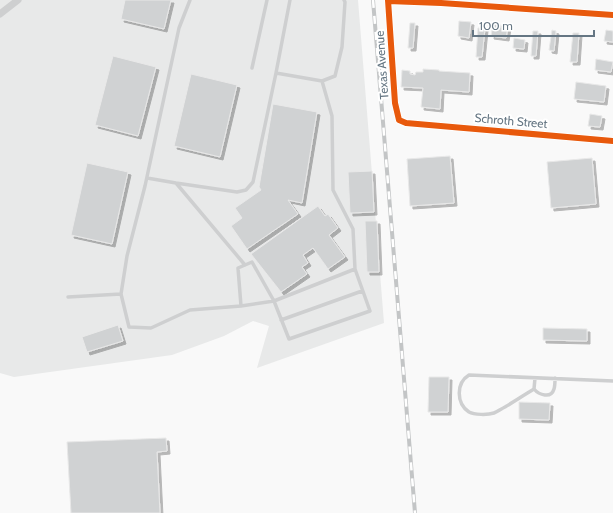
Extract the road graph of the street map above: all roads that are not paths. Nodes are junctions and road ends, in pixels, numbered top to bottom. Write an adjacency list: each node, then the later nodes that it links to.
1 (18, 0): 7 (street)
2 (190, 0): 14 (lane)
3 (267, 0): 9 (lane)
4 (290, 0): 10 (lane)
5 (344, 0): 11 (lane)
6 (388, 1): 8 (street); 12 (street, Texas Avenue)
7 (0, 14)
8 (613, 15)
9 (252, 68)
10 (276, 73): 11 (lane); 15 (lane)
11 (322, 81): 17 (lane)
12 (406, 123): 13 (street, Schroth Street)
13 (613, 141)
14 (147, 178): 15 (lane); 19 (lane)
15 (176, 183): 16 (lane)
16 (245, 265): 21 (lane); 22 (lane)
17 (355, 269): 18 (lane); 21 (lane)
18 (362, 291): 23 (lane); 23 (lane)
19 (121, 294): 20 (lane); 22 (lane)
20 (68, 297)
21 (274, 301): 22 (lane); 23 (lane)
22 (241, 306)
23 (281, 320)
24 (535, 378): 25 (lane); 27 (lane); 27 (lane)
25 (555, 378): 26 (lane); 27 (lane)
26 (613, 381)
27 (534, 390)

